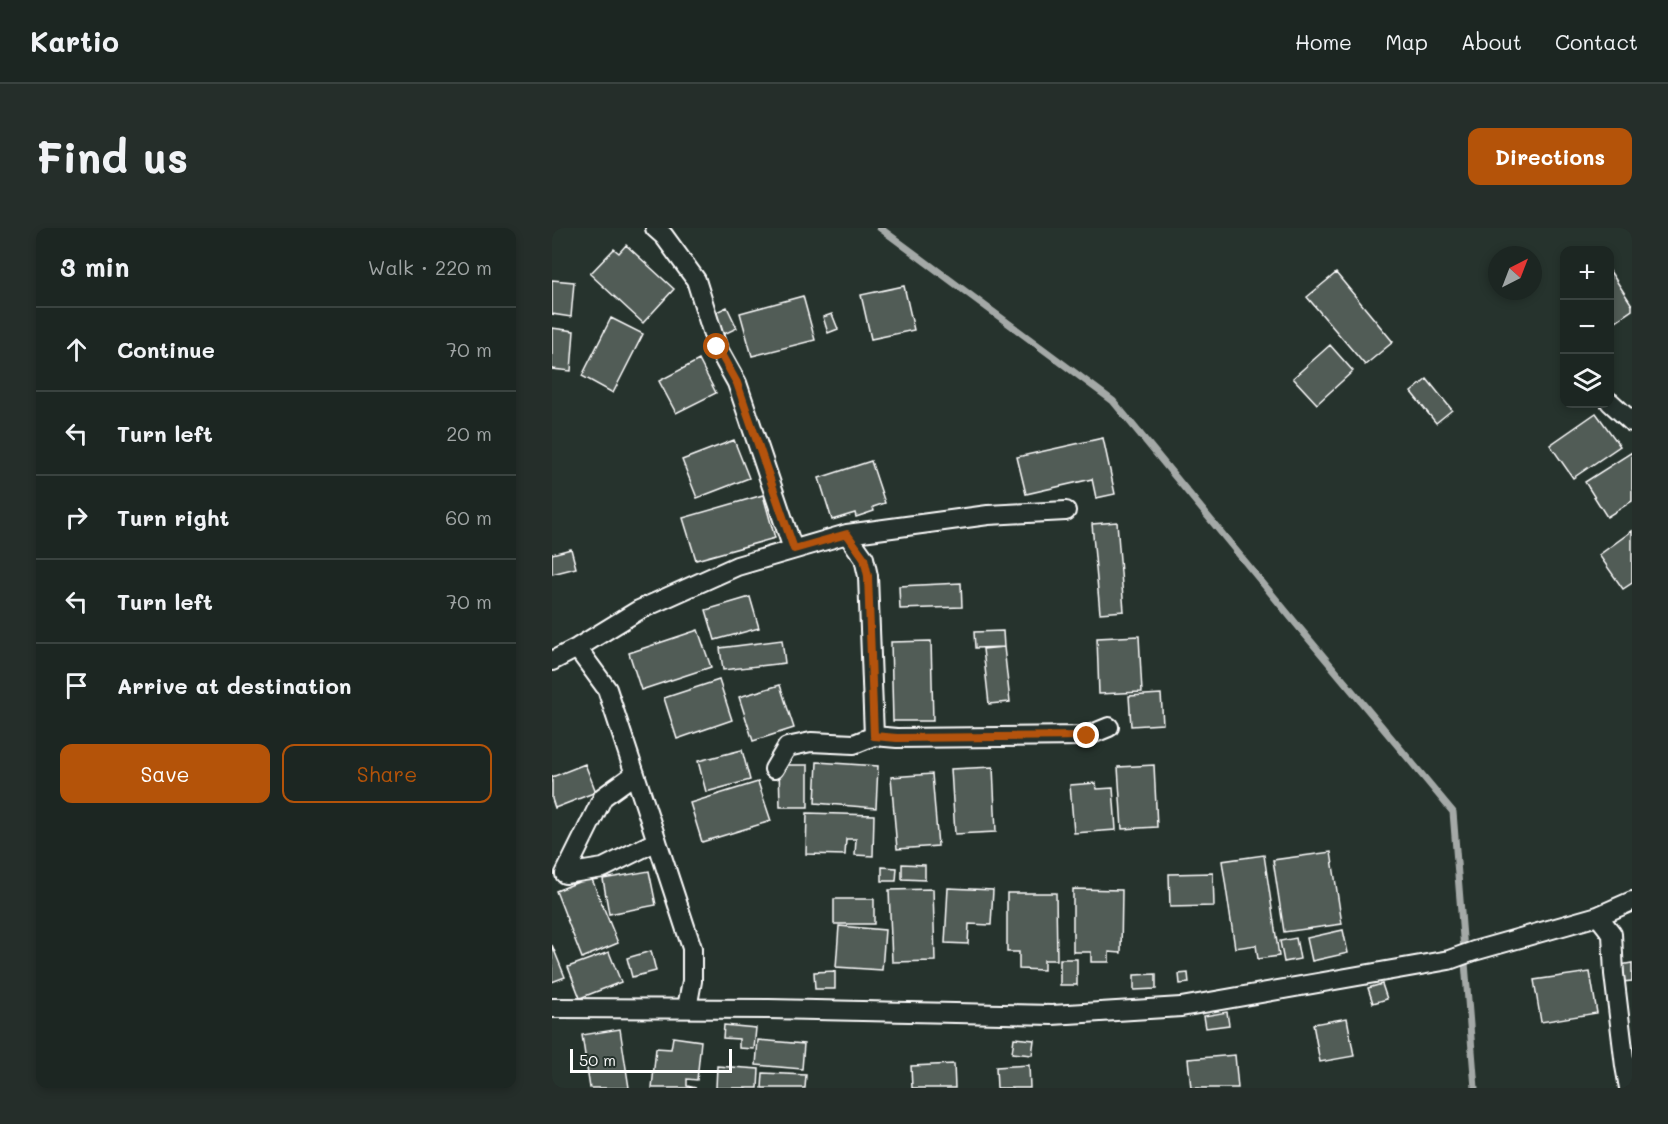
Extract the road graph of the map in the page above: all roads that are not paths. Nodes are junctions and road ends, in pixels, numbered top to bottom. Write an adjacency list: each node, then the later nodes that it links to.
1 (654, 228): 6 (street)
2 (1614, 406): 3 (street)
3 (1632, 423)
4 (1066, 511): 5 (street)
5 (847, 534): 6 (street); 10 (street)
6 (794, 549): 7 (street)
7 (577, 648): 8 (street); 12 (street)
8 (552, 661)
9 (1109, 727): 10 (street)
10 (874, 736): 11 (street)
11 (774, 769)
12 (635, 774): 13 (street); 13 (street)
13 (657, 841): 17 (street)
14 (1632, 901): 15 (street)
15 (1598, 916): 17 (street); 18 (street)
16 (552, 1008): 17 (street)
17 (687, 1008)
18 (1629, 1088)

